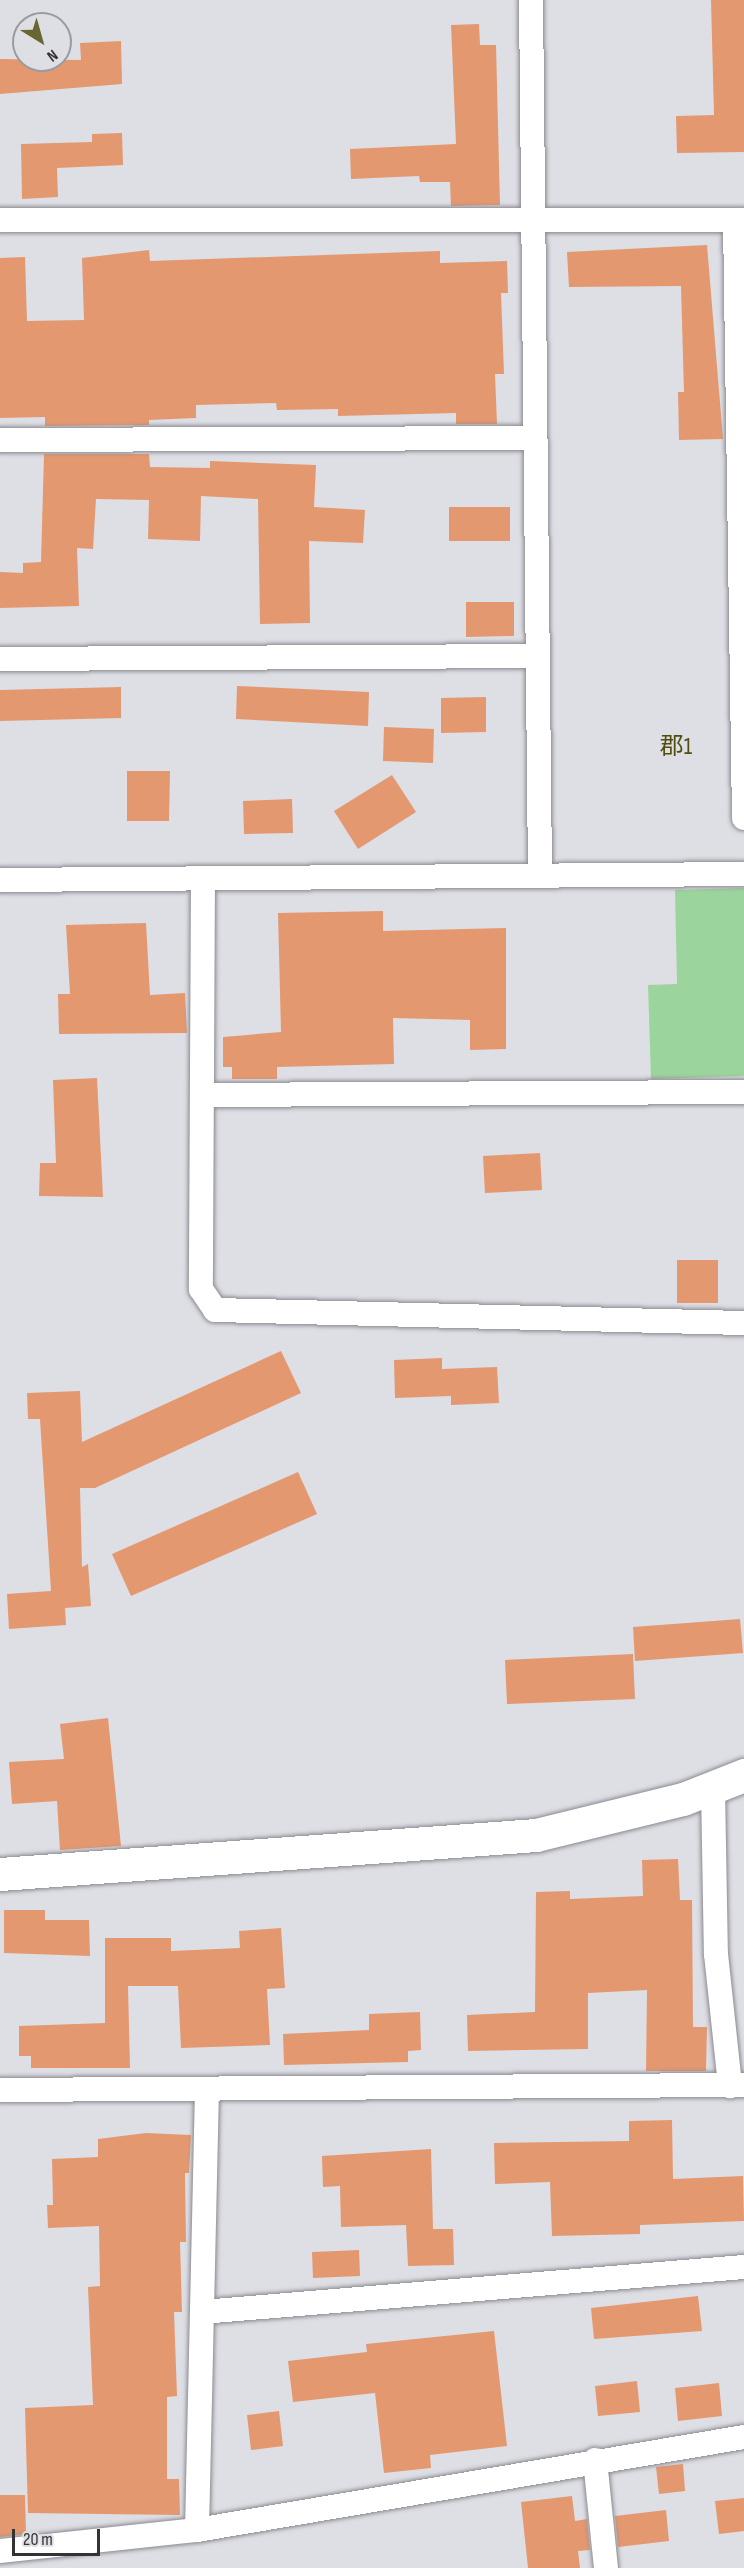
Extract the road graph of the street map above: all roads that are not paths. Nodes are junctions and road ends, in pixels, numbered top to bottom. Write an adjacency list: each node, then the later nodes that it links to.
1 (531, 0): 4 (street)
2 (0, 220): 4 (street)
3 (740, 220): 4 (street); 9 (street)
4 (533, 221): 5 (street)
5 (535, 438): 6 (street); 7 (street)
6 (0, 440)
7 (537, 656): 8 (street); 11 (street)
8 (0, 659)
9 (744, 818)
10 (744, 874): 11 (street)
11 (540, 876): 12 (street)
12 (203, 878): 13 (street); 15 (street)
13 (0, 880)
14 (744, 1092): 15 (street)
15 (202, 1095): 16 (street)
16 (744, 1323)
17 (744, 1775): 18 (street)
18 (713, 1788): 19 (street); 20 (street)
19 (0, 1874)
20 (737, 2086): 22 (street)
21 (0, 2090): 22 (street)
22 (207, 2090): 24 (street)
23 (744, 2267): 24 (street)
24 (202, 2312): 27 (street)
25 (744, 2437): 26 (street)
26 (595, 2460): 27 (street); 29 (street)
27 (197, 2530): 28 (street)
28 (0, 2551)
29 (606, 2568)

